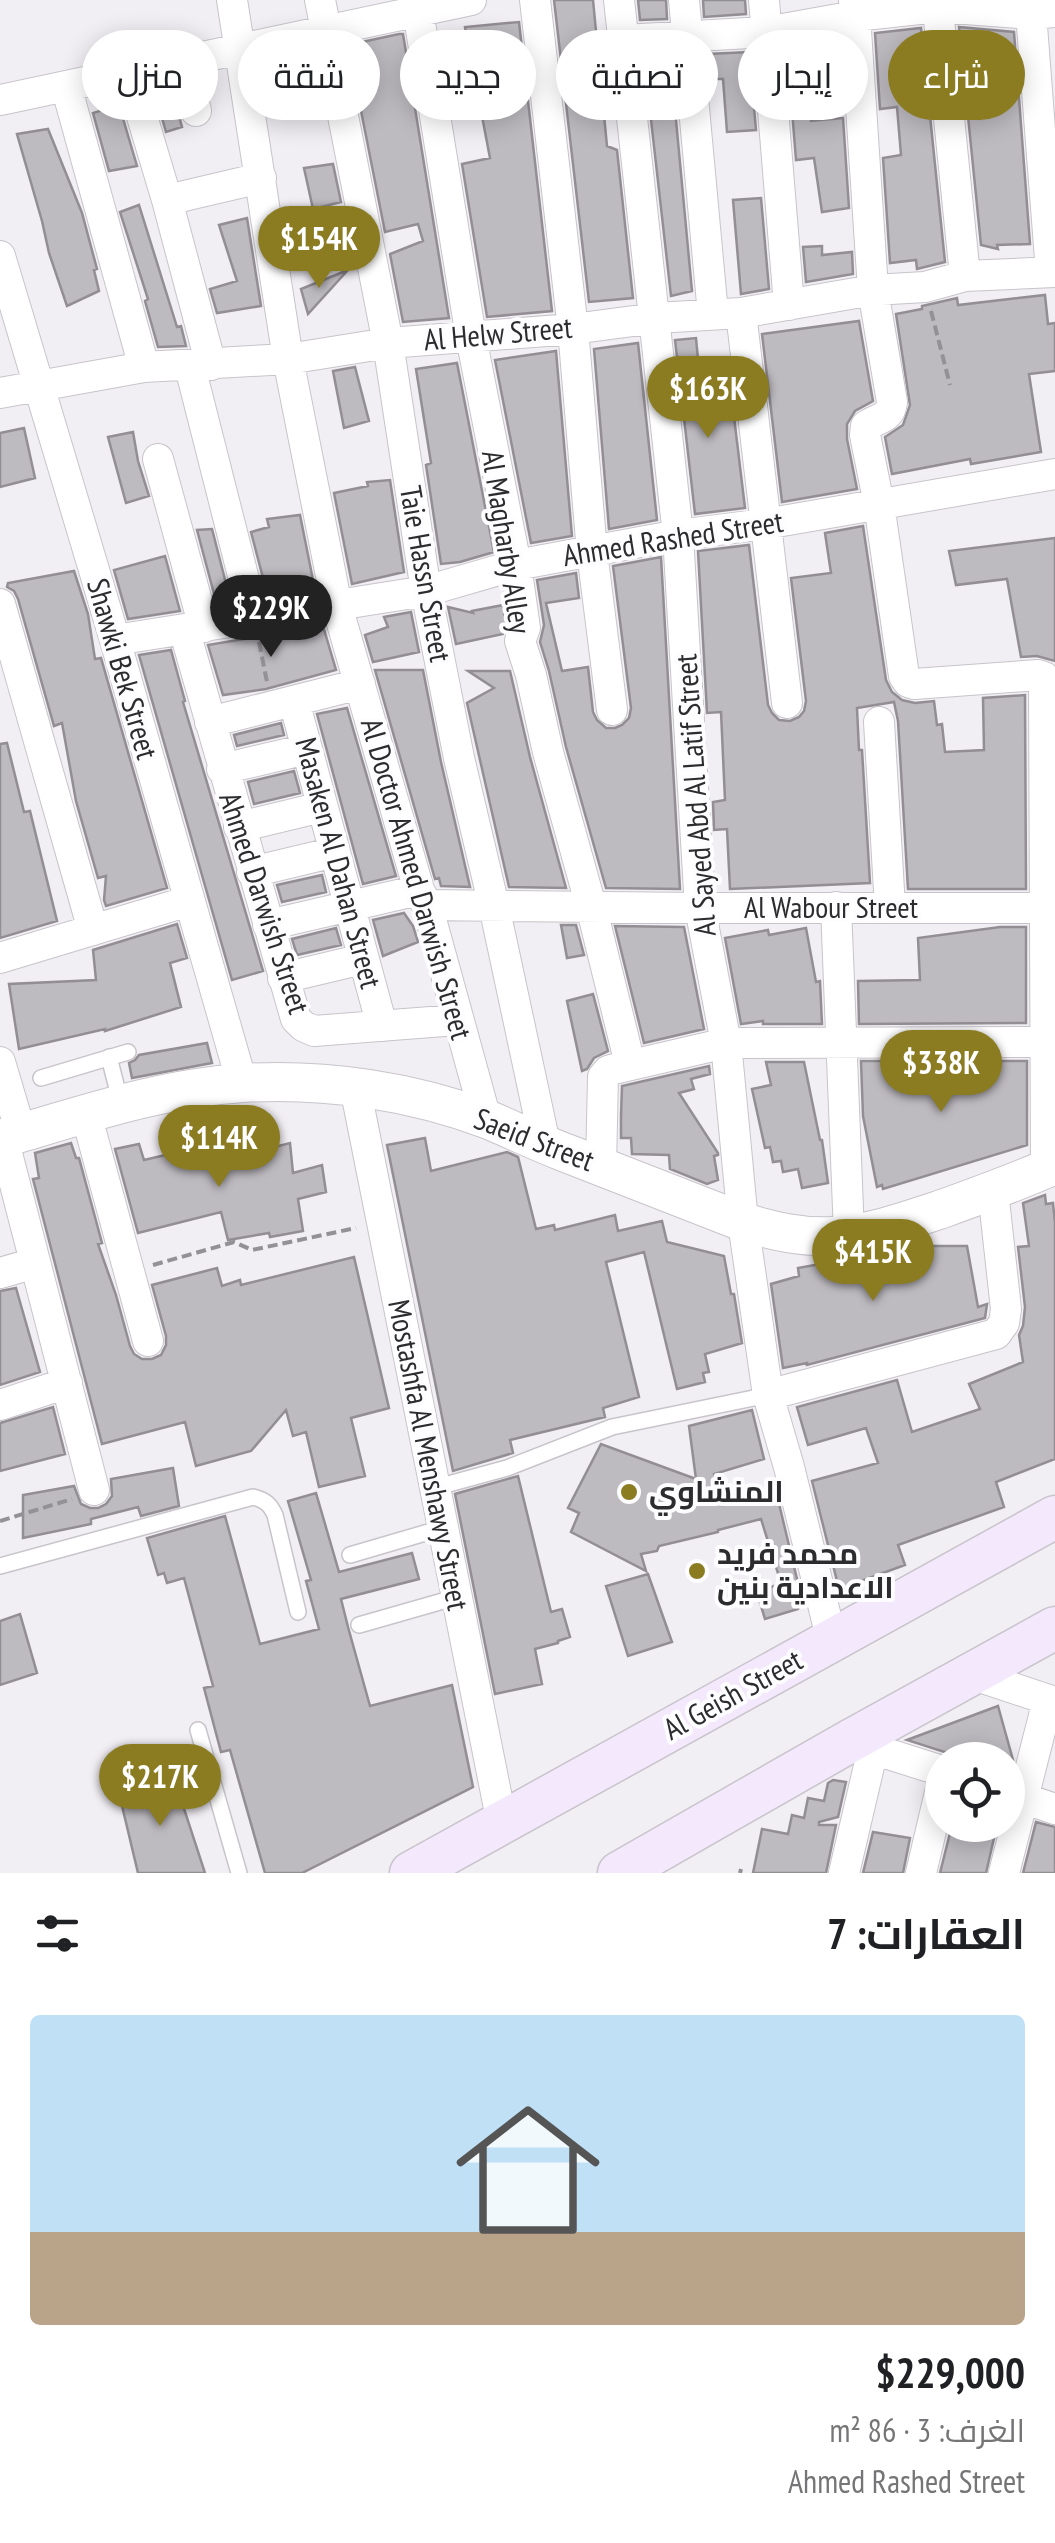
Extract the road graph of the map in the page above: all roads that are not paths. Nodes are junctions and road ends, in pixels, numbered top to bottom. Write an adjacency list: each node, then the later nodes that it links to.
1 (232, 0): 18 (street, Al Doctor Ahmed Darwish Street)
2 (320, 0): 12 (street, Taie Hassn Street)
3 (535, 0): 38 (street)
4 (619, 0): 14 (street, Al Sayed Abd Al Latif Street)
5 (684, 0): 15 (street)
6 (764, 0): 16 (street)
7 (458, 1): 11 (street)
8 (938, 3): 9 (street); 10 (street); 33 (street)
9 (854, 8): 17 (street); 34 (street)
10 (1039, 9): 32 (street)
11 (418, 11): 13 (street); 39 (street, Al Magharby Alley)
12 (326, 30)
13 (331, 30)
14 (623, 30)
15 (686, 30)
16 (766, 30)
17 (773, 30)
18 (238, 50): 19 (street)
19 (218, 54)
20 (82, 82): 21 (street)
21 (66, 86): 22 (street); 43 (street)
22 (0, 100)
23 (143, 120): 30 (street)
24 (251, 120): 29 (street, Al Doctor Ahmed Darwish Street)
25 (344, 120): 40 (street, Taie Hassn Street)
26 (633, 120): 37 (street, Al Sayed Abd Al Latif Street)
27 (699, 120): 36 (street)
28 (773, 120): 35 (street)
29 (261, 178): 30 (street); 41 (street, Al Doctor Ahmed Darwish Street)
30 (167, 200): 42 (street)
31 (0, 256): 44 (street, Shawki Bek Street)
32 (1053, 272): 33 (street, Al Helw Street)
33 (966, 276): 34 (street, Al Helw Street)
34 (873, 290): 35 (street, Al Helw Street); 48 (street)
35 (788, 305): 36 (street, Al Helw Street)
36 (727, 314): 37 (street, Al Helw Street); 49 (street)
37 (656, 318): 38 (street, Al Helw Street); 50 (street, Al Sayed Abd Al Latif Street)
38 (572, 328): 39 (street, Al Helw Street); 51 (street)
39 (471, 336): 40 (street, Al Helw Street); 52 (street, Al Magharby Alley)
40 (388, 343): 41 (street, Al Helw Street); 53 (street, Taie Hassn Street)
41 (288, 359): 42 (street, Al Helw Street); 55 (street, Al Doctor Ahmed Darwish Street)
42 (200, 366): 43 (street, Al Helw Street); 56 (street)
43 (144, 367): 44 (street, Al Helw Street)
44 (37, 385): 45 (street, Al Helw Street); 58 (street, Shawki Bek Street)
45 (0, 393)
46 (158, 459): 57 (street, Ahmed Darwish Street)
47 (1055, 474): 48 (street, Ahmed Rashed Street)
48 (879, 504): 49 (street, Ahmed Rashed Street); 79 (street)
49 (764, 524): 50 (street, Ahmed Rashed Street); 60 (street)
50 (678, 536): 51 (street, Ahmed Rashed Street); 78 (street, Al Sayed Abd Al Latif Street)
51 (592, 552): 52 (street, Ahmed Rashed Street); 62 (street)
52 (516, 564): 53 (street, Ahmed Rashed Street); 75 (street, Al Magharby Alley)
53 (426, 591): 55 (street, Ahmed Rashed Street); 74 (street, Taie Hassn Street)
54 (0, 604): 81 (street)
55 (337, 606): 56 (street, Ahmed Rashed Street); 59 (street, Al Doctor Ahmed Darwish Street)
56 (254, 619): 57 (street, Ahmed Rashed Street)
57 (194, 628): 58 (street, Ahmed Rashed Street); 63 (street, Ahmed Darwish Street)
58 (115, 640): 72 (street, Shawki Bek Street)
59 (360, 684): 61 (street); 71 (street, Al Doctor Ahmed Darwish Street)
60 (787, 703)
61 (283, 704): 63 (street); 65 (street, Masaken Al Dahan Street)
62 (612, 710)
63 (210, 722): 66 (street, Ahmed Darwish Street)
64 (880, 722): 77 (street)
65 (307, 749): 66 (street); 67 (street, Masaken Al Dahan Street)
66 (222, 769): 68 (street, Ahmed Darwish Street)
67 (322, 807): 68 (street); 69 (street, Masaken Al Dahan Street)
68 (240, 827): 70 (street, Ahmed Darwish Street)
69 (335, 852): 70 (street); 73 (street, Masaken Al Dahan Street)
70 (252, 872): 80 (street, Ahmed Darwish Street)
71 (423, 897): 73 (street, Al Wabour Street); 74 (street, Al Wabour Street); 85 (street, Al Doctor Ahmed Darwish Street)
72 (190, 901): 81 (street); 95 (street, Shawki Bek Street)
73 (349, 906): 80 (street, Al Wabour Street); 83 (street, Masaken Al Dahan Street)
74 (494, 906): 75 (street, Al Wabour Street); 100 (street, Taie Hassn Street)
75 (591, 906): 78 (street, Al Wabour Street); 93 (street, Al Magharby Alley)
76 (836, 907): 77 (street, Al Wabour Street); 78 (street, Al Wabour Street); 88 (street)
77 (890, 907): 79 (street, Al Wabour Street)
78 (700, 908): 89 (street, Al Sayed Abd Al Latif Street)
79 (1050, 908): 87 (street)
80 (268, 925): 84 (street, Ahmed Darwish Street)
81 (94, 930): 82 (street)
82 (0, 958)
83 (364, 959): 84 (street); 86 (street, Masaken Al Dahan Street)
84 (283, 978): 86 (street, Ahmed Darwish Street)
85 (457, 1020): 86 (street, Ahmed Darwish Street); 98 (street, Al Doctor Ahmed Darwish Street)
86 (382, 1026)
87 (1046, 1042): 88 (street); 102 (street)
88 (840, 1043): 89 (street); 105 (street)
89 (726, 1044): 93 (street); 104 (street, Al Sayed Abd Al Latif Street)
90 (128, 1052): 91 (lane)
91 (109, 1057): 94 (lane); 97 (lane)
92 (0, 1062): 99 (street)
93 (630, 1064): 101 (street)
94 (41, 1078)
95 (242, 1083): 96 (street, Saeid Street); 97 (street, Saeid Street)
96 (354, 1087): 98 (street, Saeid Street); 112 (street, Mostashfa Al Menshawy Street)
97 (104, 1109): 99 (street, Saeid Street); 108 (street)
98 (486, 1119): 100 (street, Saeid Street)
99 (8, 1137): 106 (street)
100 (545, 1144): 101 (street, Saeid Street)
101 (601, 1166): 104 (street, Saeid Street)
102 (1050, 1168): 103 (street, Saeid Street)
103 (993, 1191): 105 (street, Saeid Street); 110 (street)
104 (743, 1222): 105 (street, Saeid Street); 110 (street, Al Sayed Abd Al Latif Street)
105 (849, 1234)
106 (36, 1263): 107 (street); 109 (street)
107 (0, 1273)
108 (148, 1341)
109 (67, 1384): 111 (street); 113 (street)
110 (768, 1395): 112 (lane); 122 (street, Al Sayed Abd Al Latif Street)
111 (0, 1404)
112 (434, 1488): 115 (street, Mostashfa Al Menshawy Street)
113 (94, 1490)
114 (1055, 1517): 122 (main road, Al Geish Street)
115 (442, 1528): 116 (lane); 118 (street, Mostashfa Al Menshawy Street)
116 (350, 1555)
117 (0, 1566): 119 (lane)
118 (457, 1597): 120 (lane); 131 (street, Mostashfa Al Menshawy Street)
119 (298, 1612)
120 (358, 1625)
121 (1042, 1640): 123 (main road)
122 (832, 1641): 131 (main road, Al Geish Street)
123 (972, 1674): 124 (street); 126 (main road)
124 (1052, 1701): 128 (street)
125 (198, 1730): 134 (lane)
126 (861, 1745): 127 (street); 136 (main road); 137 (street)
127 (925, 1766)
128 (1025, 1770)
129 (1025, 1798): 130 (street)
130 (1055, 1809)
131 (502, 1823): 135 (main road, Al Geish Street)
132 (929, 1842): 138 (street)
133 (1008, 1842): 139 (street)
134 (239, 1873)
135 (411, 1873)
136 (619, 1873)
137 (844, 1873)
138 (922, 1873)
139 (1004, 1873)

